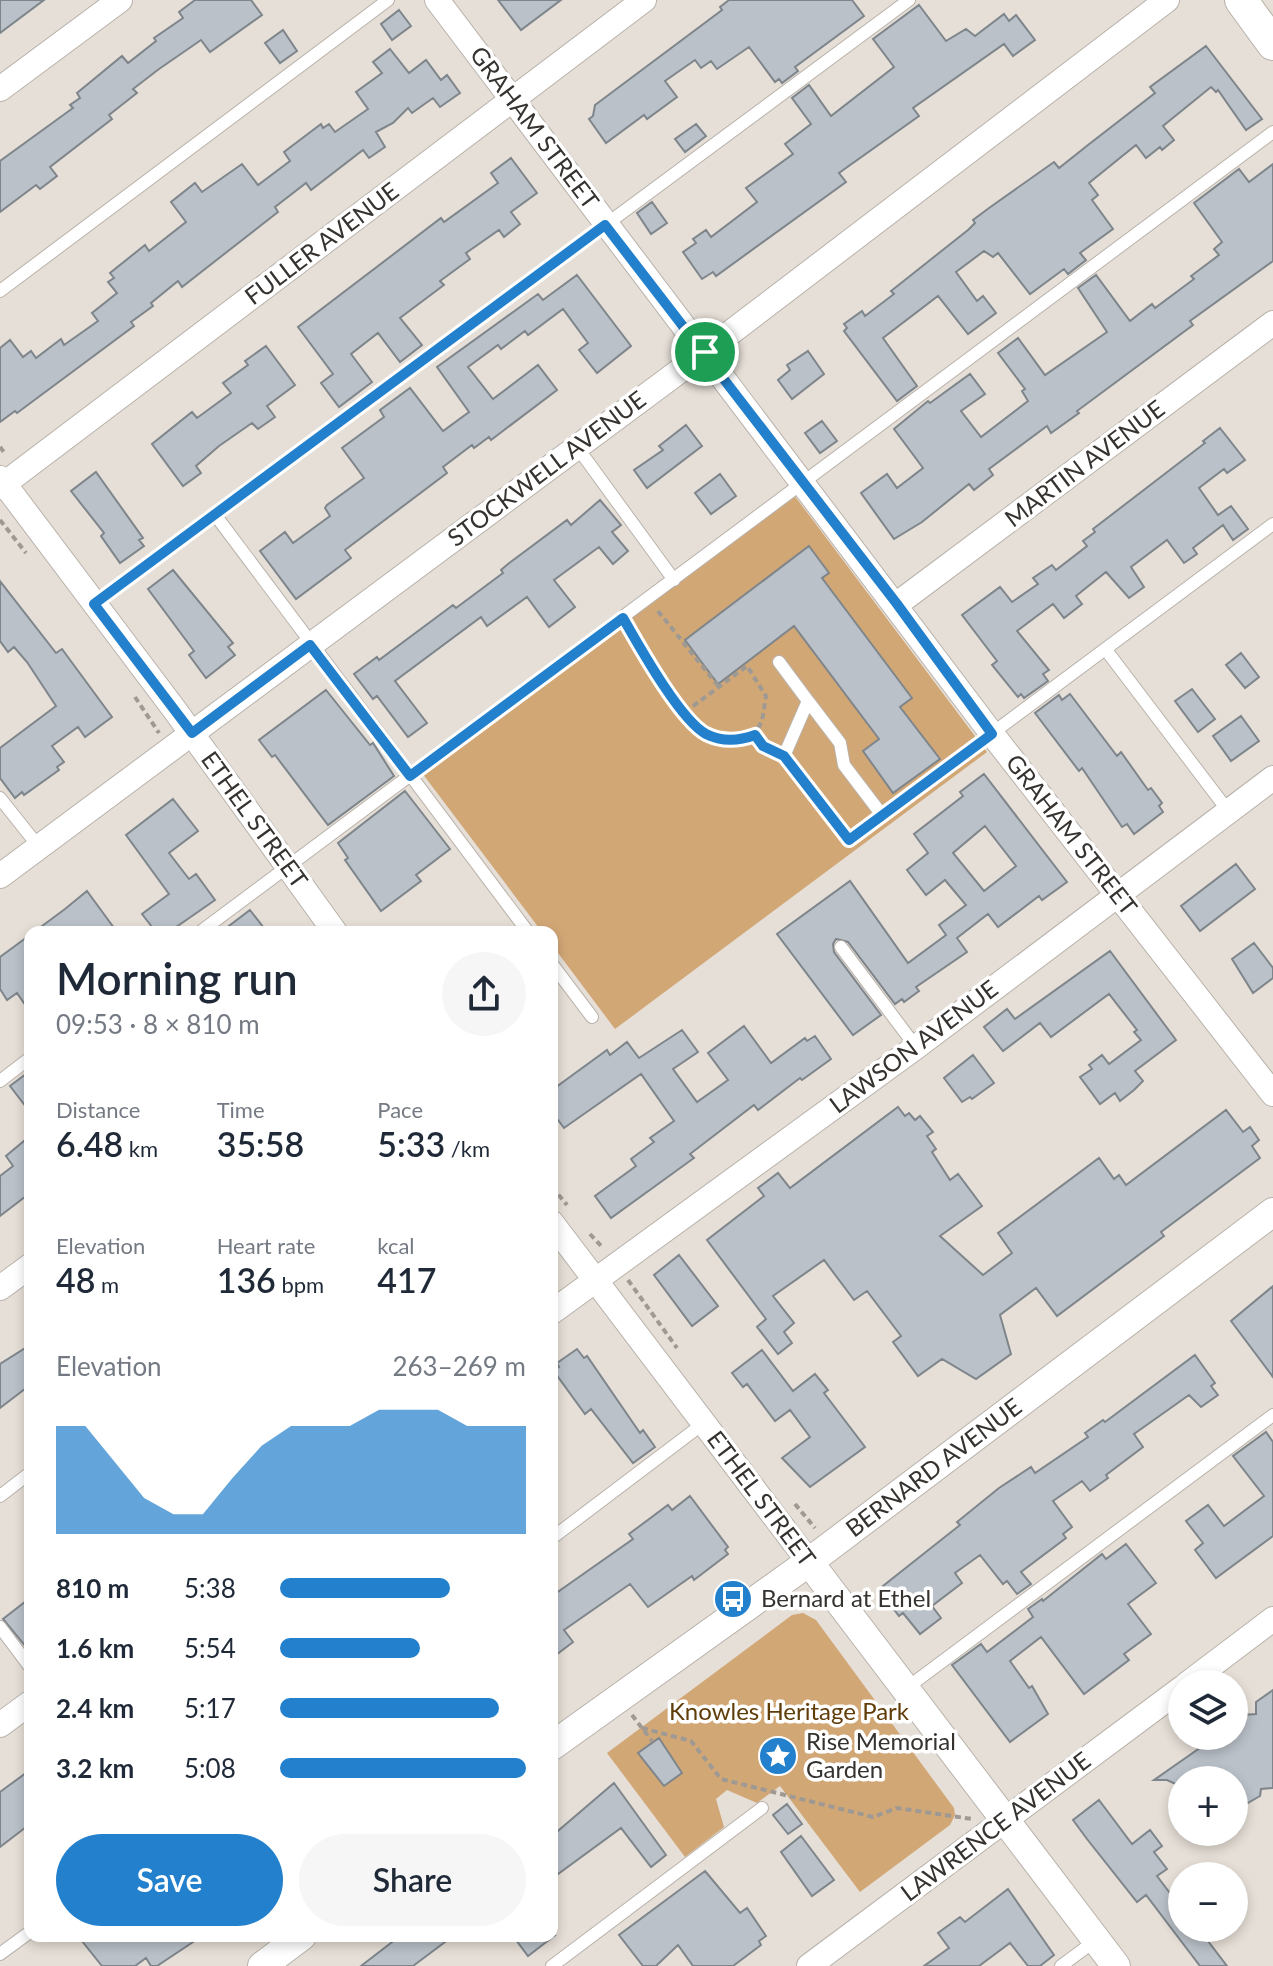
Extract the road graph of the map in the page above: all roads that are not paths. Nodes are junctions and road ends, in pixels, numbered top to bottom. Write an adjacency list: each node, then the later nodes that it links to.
1 (120, 0): 9 (street)
2 (388, 0): 13 (lane)
3 (437, 0): 10 (street, GRAHAM STREET)
4 (644, 0): 10 (street, FULLER AVENUE)
5 (909, 0): 12 (lane)
6 (1167, 0): 15 (street, STOCKWELL AVENUE)
7 (1241, 0): 8 (main road)
8 (1273, 44)
9 (0, 89)
10 (514, 98): 12 (street, GRAHAM STREET); 17 (street, FULLER AVENUE)
11 (1273, 132): 18 (lane)
12 (605, 225): 15 (street, GRAHAM STREET); 19 (lane)
13 (0, 291)
14 (1273, 323): 23 (street, MARTIN AVENUE)
15 (705, 352): 16 (street, STOCKWELL AVENUE); 18 (street, GRAHAM STREET)
16 (577, 447): 21 (lane); 24 (street, STOCKWELL AVENUE)
17 (1, 483): 22 (street, ETHEL STREET)
18 (803, 484): 21 (lane); 23 (street, GRAHAM STREET)
19 (216, 516): 22 (lane); 24 (lane)
20 (1273, 524): 25 (lane)
21 (674, 580): 30 (lane)
22 (94, 604): 28 (street, ETHEL STREET)
23 (897, 604): 29 (street, GRAHAM STREET)
24 (310, 645): 28 (street, STOCKWELL AVENUE); 30 (lane)
25 (1106, 650): 29 (lane); 33 (lane)
26 (779, 662): 27 (lane)
27 (808, 701): 34 (lane); 34 (lane)
28 (192, 733): 35 (street, STOCKWELL AVENUE); 36 (street, ETHEL STREET)
29 (992, 734): 34 (lane); 38 (street, GRAHAM STREET)
30 (410, 776): 36 (lane); 41 (lane)
31 (1273, 778): 33 (street, LAWSON AVENUE)
32 (0, 798): 35 (lane)
33 (1229, 812): 38 (street, LAWSON AVENUE)
34 (882, 815)
35 (39, 847): 37 (street, STOCKWELL AVENUE)
36 (288, 867): 39 (lane); 40 (street, ETHEL STREET)
37 (0, 876)
38 (1117, 895): 45 (street, LAWSON AVENUE); 48 (street, GRAHAM STREET)
39 (208, 926)
40 (331, 926)
41 (523, 926)
42 (841, 947): 45 (lane)
43 (558, 972): 44 (lane)
44 (592, 1017)
45 (916, 1047): 52 (street, LAWSON AVENUE)
46 (24, 1063): 47 (lane)
47 (0, 1081)
48 (1273, 1094)
49 (1273, 1212): 60 (street, BERNARD AVENUE)
50 (558, 1231): 52 (street, ETHEL STREET)
51 (24, 1270): 53 (street)
52 (595, 1280): 54 (street, LAWSON AVENUE); 56 (street, ETHEL STREET)
53 (0, 1288)
54 (558, 1308)
55 (1273, 1415): 65 (lane)
56 (704, 1423): 59 (lane); 60 (street, ETHEL STREET)
57 (24, 1478): 58 (lane)
58 (0, 1496)
59 (558, 1533)
60 (809, 1562): 65 (street, ETHEL STREET); 69 (street, BERNARD AVENUE)
61 (1273, 1619): 64 (street, LAWRENCE AVENUE)
62 (0, 1627): 63 (lane)
63 (24, 1659)
64 (1205, 1670)
65 (904, 1690): 71 (street, ETHEL STREET)
66 (1168, 1698): 71 (street, LAWRENCE AVENUE)
67 (24, 1707): 68 (street)
68 (0, 1725)
69 (558, 1742)
70 (762, 1808): 77 (lane)
71 (994, 1828): 73 (street, ETHEL STREET); 78 (street, LAWRENCE AVENUE)
72 (24, 1936): 75 (lane)
73 (1096, 1940): 79 (lane); 80 (street, ETHEL STREET)
74 (294, 1942): 76 (street)
75 (0, 1954)
76 (262, 1966)
77 (552, 1966)
78 (809, 1966)
79 (1061, 1966)
80 (1116, 1966)

